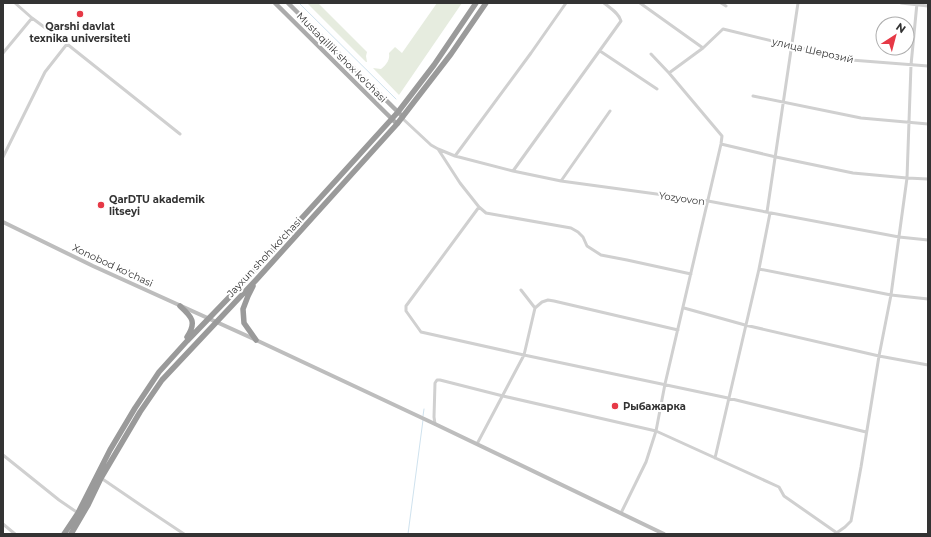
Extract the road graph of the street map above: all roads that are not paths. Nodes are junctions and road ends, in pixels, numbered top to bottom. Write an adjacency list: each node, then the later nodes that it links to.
1 (16, 3): 15 (street)
2 (275, 3): 31 (main road, Mustaqillik shox ko'chasi)
3 (288, 3): 29 (main road, Mustaqillik shox ko'chasi)
4 (476, 3): 29 (highway, Jayxun shoh ko'chasi)
5 (486, 3): 30 (highway, Jayxun shoh ko'chasi)
6 (566, 3): 39 (street)
7 (604, 3): 19 (street)
8 (640, 3): 18 (street)
9 (721, 3): 13 (street)
10 (798, 3): 17 (street)
11 (901, 3): 12 (street)
12 (916, 4): 14 (street); 22 (street)
13 (726, 6)
14 (928, 6)
15 (32, 18): 16 (street); 20 (street)
16 (67, 44): 35 (street); 38 (street)
17 (792, 46): 18 (street, улица Шерозий); 22 (street, улица Шерозий); 27 (street)
18 (703, 48): 24 (street)
19 (600, 51): 25 (street); 41 (street)
20 (3, 53)
21 (652, 54): 24 (street)
22 (912, 65): 23 (street, улица Шерозий); 32 (street)
23 (928, 66)
24 (669, 73): 36 (street)
25 (657, 89)
26 (753, 96): 27 (street)
27 (784, 102): 32 (street); 40 (street)
28 (610, 111): 44 (street)
29 (398, 112): 30 (main road, Mustaqillik shox ko'chasi); 31 (highway, Jayxun shoh ko'chasi)
30 (403, 118): 33 (highway, Jayxun shoh ko'chasi); 37 (street)
31 (392, 119): 33 (main road, Mustaqillik shox ko'chasi); 60 (highway, Jayxun shoh ko'chasi)
32 (909, 123): 34 (street); 42 (street)
33 (397, 124): 53 (highway, Jayxun shoh ko'chasi)
34 (928, 124)
35 (180, 134)
36 (721, 144): 40 (street); 45 (street)
37 (438, 149): 39 (street, Yozyovon); 46 (street)
38 (4, 155)
39 (455, 156): 41 (street, Yozyovon)
40 (776, 157): 42 (street); 47 (street)
41 (513, 171): 44 (street, Yozyovon)
42 (907, 178): 43 (street); 49 (street)
43 (928, 179)
44 (561, 181): 45 (street, Yozyovon)
45 (708, 201): 47 (street, Yozyovon); 52 (street)
46 (479, 207): 52 (street); 66 (street)
47 (768, 213): 49 (street, Yozyovon); 51 (street)
48 (3, 222): 57 (main road, Xonobod ko'chasi)
49 (899, 237): 50 (street, Yozyovon); 55 (street)
50 (928, 240)
51 (758, 270): 55 (street); 62 (street)
52 (691, 274): 59 (street)
53 (257, 279): 61 (highway, Jayxun shoh ko'chasi); 64 (highway)
54 (521, 290): 58 (street)
55 (891, 295): 56 (street); 67 (street)
56 (928, 299)
57 (180, 306): 60 (main road, Xonobod ko'chasi); 65 (highway)
58 (535, 308): 63 (street); 66 (street)
59 (684, 308): 62 (street); 63 (street)
60 (209, 318): 61 (main road, Xonobod ko'chasi); 65 (highway, Jayxun shoh ko'chasi)
61 (216, 322): 64 (main road, Xonobod ko'chasi); 78 (highway, Jayxun shoh ko'chasi)
62 (745, 325): 67 (street); 71 (street)
63 (678, 330): 69 (street)
64 (256, 340): 72 (main road, Xonobod ko'chasi)
65 (176, 353): 79 (highway, Jayxun shoh ko'chasi)
66 (524, 356): 69 (street); 70 (street)
67 (879, 356): 68 (street); 74 (street)
68 (928, 365)
69 (665, 384): 71 (street); 73 (street)
70 (503, 396): 72 (street); 73 (street); 75 (street)
71 (728, 398): 74 (street); 77 (street)
72 (435, 424): 75 (main road, Xonobod ko'chasi)
73 (656, 431): 77 (street); 80 (street)
74 (866, 432): 87 (street)
75 (477, 444): 80 (main road, Xonobod ko'chasi)
76 (3, 455): 79 (street)
77 (715, 458): 87 (street)
78 (102, 478): 84 (highway, Jayxun shoh ko'chasi); 85 (street)
79 (78, 513): 83 (highway, Jayxun shoh ko'chasi)
80 (621, 513): 86 (main road, Xonobod ko'chasi)
81 (3, 524): 82 (street)
82 (15, 534)
83 (64, 534)
84 (71, 534)
85 (184, 534)
86 (664, 534)
87 (836, 534)

